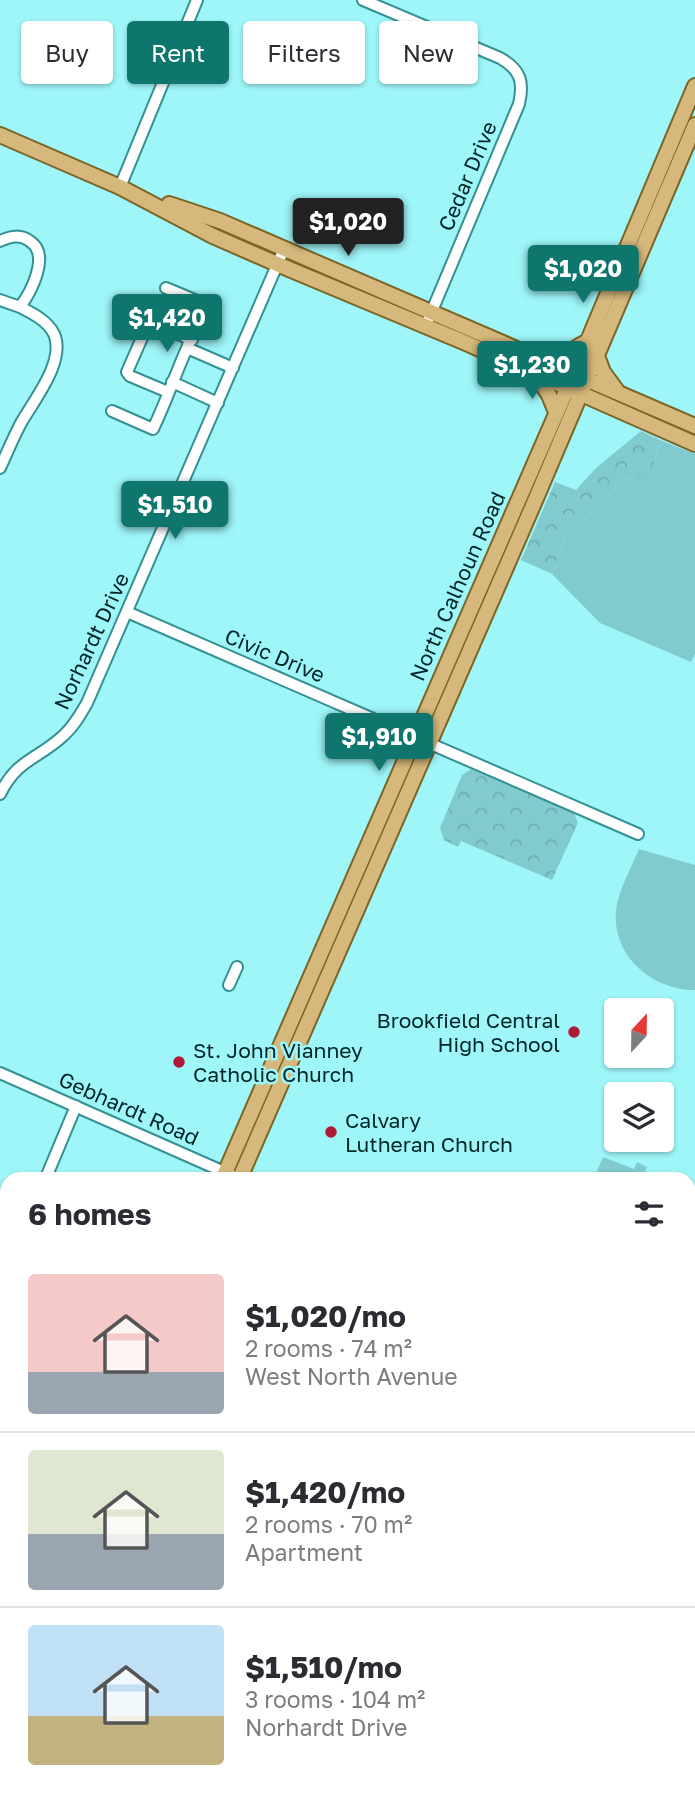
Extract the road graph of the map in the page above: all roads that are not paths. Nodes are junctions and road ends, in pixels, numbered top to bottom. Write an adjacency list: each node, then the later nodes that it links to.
1 (197, 0): 6 (street)
2 (363, 0): 13 (street, Cedar Drive)
3 (695, 86): 15 (main road, North Calhoun Road)
4 (695, 125): 18 (main road)
5 (0, 135): 6 (main road)
6 (125, 189): 8 (main road); 9 (main road)
7 (0, 241): 12 (street)
8 (284, 249): 9 (street, Norhardt Drive); 13 (main road)
9 (277, 264): 14 (main road); 20 (street, Norhardt Drive)
10 (166, 288): 17 (street)
11 (0, 300): 12 (street)
12 (20, 307): 32 (street)
13 (431, 311): 14 (street, Cedar Drive); 19 (main road)
14 (425, 327): 16 (main road)
15 (588, 341): 19 (main road); 23 (main road, North Calhoun Road)
16 (466, 343): 21 (main road); 23 (main road)
17 (189, 344): 20 (street); 24 (street); 24 (street)
18 (597, 356): 22 (main road); 25 (main road)
19 (550, 363): 23 (main road)
20 (233, 368): 26 (street, Norhardt Drive)
21 (535, 374): 23 (main road); 29 (main road)
22 (587, 379): 23 (main road); 25 (main road)
23 (572, 384): 27 (main road); 29 (main road, North Calhoun Road)
24 (170, 387): 26 (street); 28 (street)
25 (618, 392): 30 (main road)
26 (218, 403): 34 (street, Norhardt Drive)
27 (600, 403): 29 (main road); 31 (main road)
28 (112, 411)
29 (561, 417): 35 (main road, North Calhoun Road); 36 (main road, North Calhoun Road)
30 (695, 426)
31 (695, 444)
32 (4, 447): 33 (street)
33 (0, 468)
34 (127, 612): 35 (street, Civic Drive); 37 (street, Norhardt Drive)
35 (415, 735): 36 (street, Civic Drive); 42 (main road, North Calhoun Road)
36 (430, 742): 38 (street, Civic Drive); 48 (main road, North Calhoun Road)
37 (0, 794)
38 (638, 834)
39 (237, 967): 40 (street)
40 (229, 985)
41 (0, 1073): 43 (street, Gebhardt Road)
42 (264, 1084): 46 (main road, North Calhoun Road); 47 (main road)
43 (76, 1106): 44 (street); 45 (street, Gebhardt Road)
44 (48, 1172)
45 (215, 1172)
46 (228, 1172)
47 (235, 1172)
48 (243, 1172)

